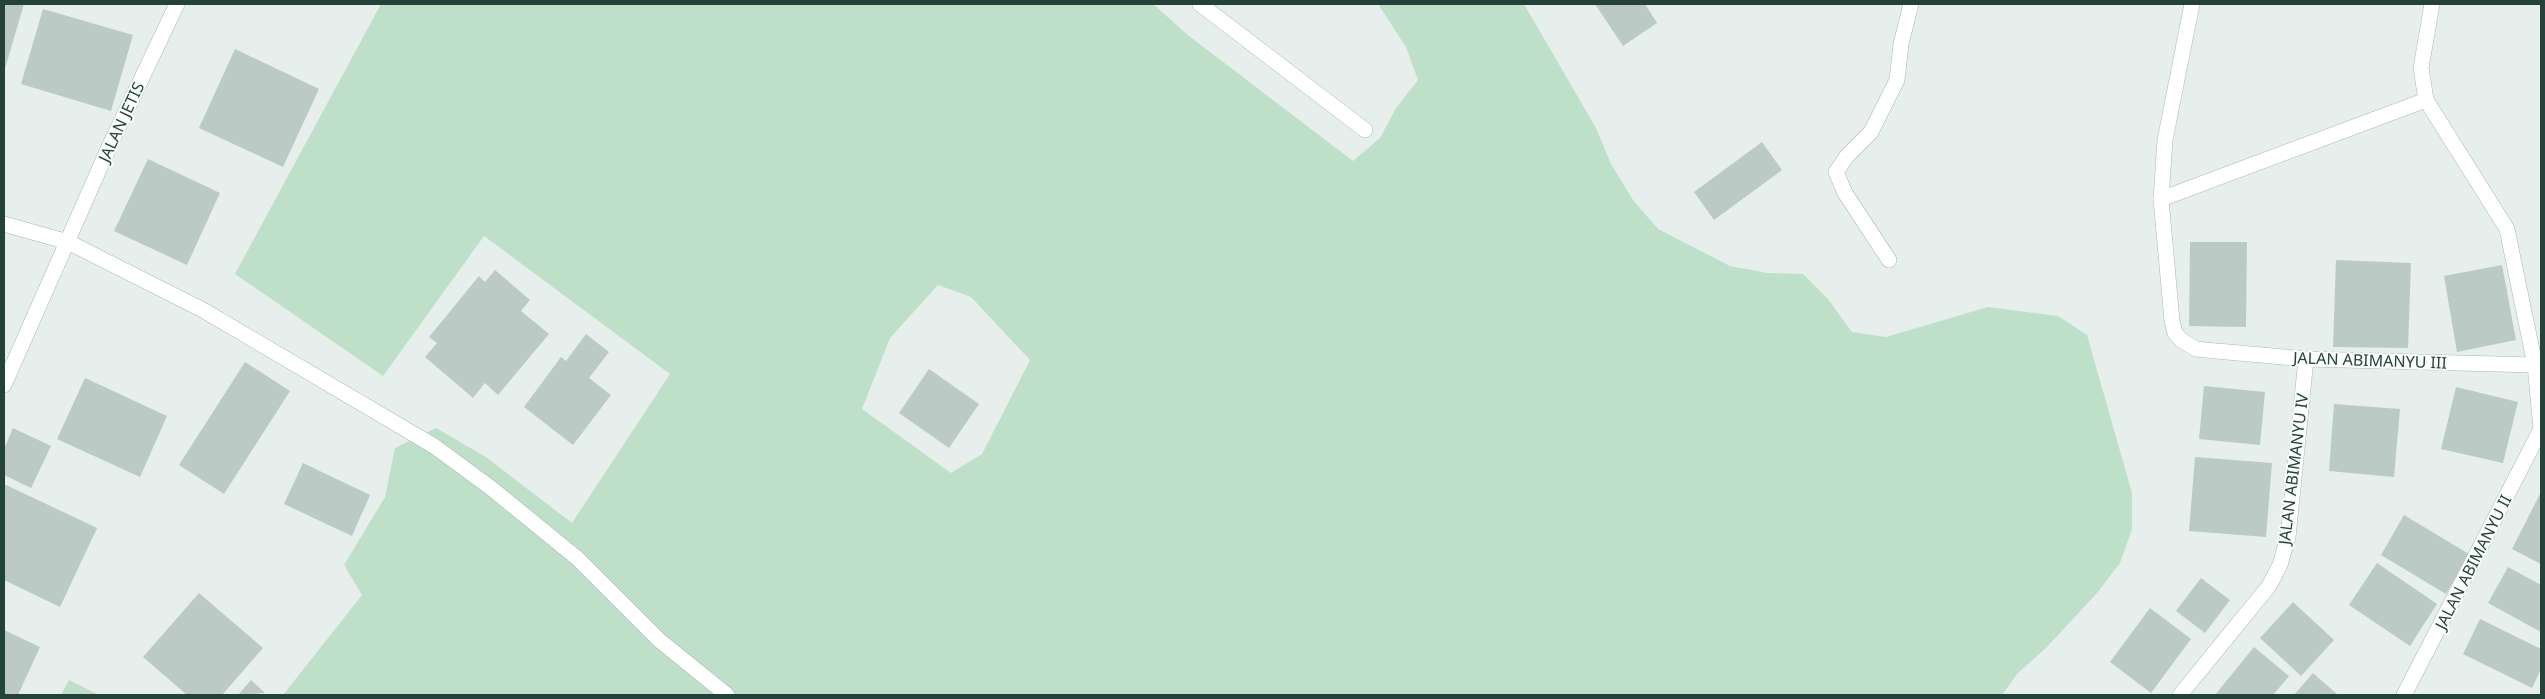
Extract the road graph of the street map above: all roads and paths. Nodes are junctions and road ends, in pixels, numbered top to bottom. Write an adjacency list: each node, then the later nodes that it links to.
1 (177, 4): 10 (street, JALAN JETIS)
2 (1200, 4): 7 (street)
3 (1911, 4): 11 (street)
4 (2192, 4): 8 (street)
5 (2432, 4): 6 (street)
6 (2426, 100): 8 (street); 13 (street)
7 (1365, 130)
8 (2161, 199): 12 (street, JALAN ABIMANYU III)
9 (4, 224): 10 (street)
10 (68, 242): 14 (street, JALAN JETIS); 16 (street)
11 (1889, 260)
12 (2306, 359): 13 (street, JALAN ABIMANYU III); 17 (street, JALAN ABIMANYU IV)
13 (2535, 365): 15 (street)
14 (4, 385)
15 (2541, 430): 18 (street, JALAN ABIMANYU II)
16 (727, 695)
17 (2180, 695)
18 (2404, 695)

